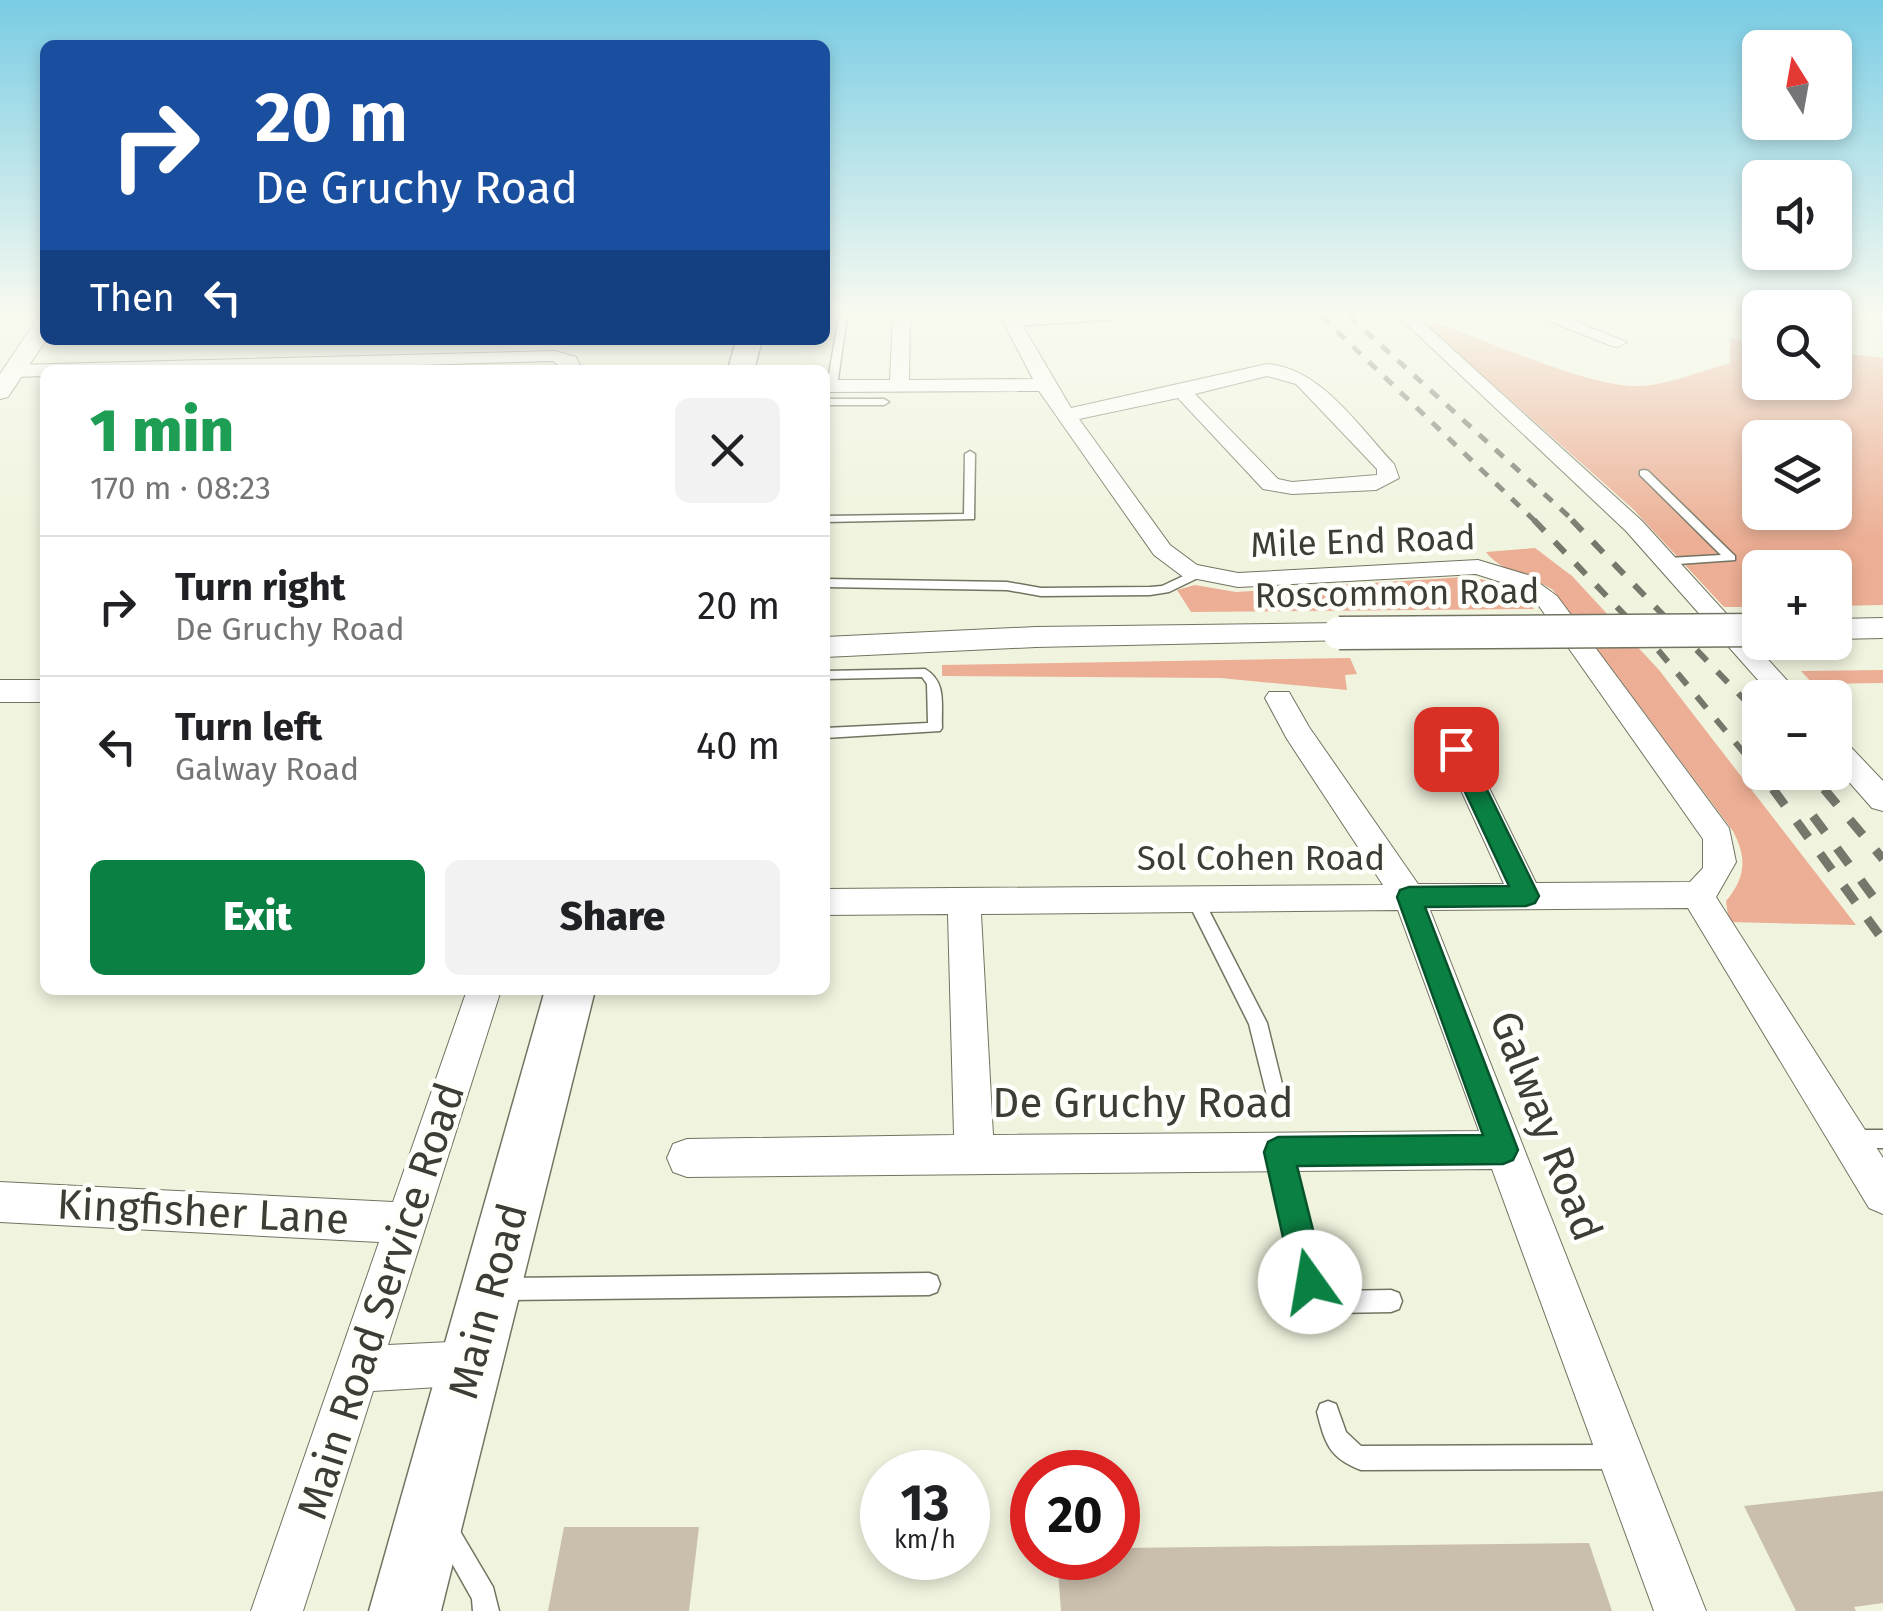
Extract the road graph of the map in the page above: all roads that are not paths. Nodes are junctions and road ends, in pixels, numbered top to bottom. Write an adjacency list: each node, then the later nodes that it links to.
1 (1050, 391): 8 (street)
2 (1186, 391): 6 (street)
3 (1314, 391): 6 (street)
4 (1489, 391): 12 (street)
5 (830, 392): 7 (lane)
6 (1183, 392): 8 (street)
7 (884, 402)
8 (1067, 415): 13 (street)
9 (970, 454): 11 (lane)
10 (1644, 473): 12 (lane)
11 (830, 518)
12 (1668, 562): 22 (street)
13 (1198, 574): 14 (lane); 30 (street, Mile End Road)
14 (830, 583)
15 (1883, 628): 16 (street)
16 (1852, 629)
17 (1742, 630): 19 (street, Roscommon Road, bridge)
18 (830, 631): 19 (street, Roscommon Road)
19 (1036, 637): 20 (street, Roscommon Road)
20 (830, 647)
21 (830, 675): 26 (lane)
22 (1774, 680)
23 (0, 691): 24 (street)
24 (40, 691)
25 (1279, 698): 32 (street, Galway Road)
26 (830, 734)
27 (1456, 749): 31 (street)
28 (1852, 766): 29 (street)
29 (1883, 800)
30 (1697, 895): 31 (street, Sol Cohen Road); 39 (street)
31 (1526, 896): 32 (street, Sol Cohen Road)
32 (1409, 897): 33 (street, Sol Cohen Road); 40 (street, Galway Road)
33 (1194, 898): 34 (street, Sol Cohen Road); 38 (lane)
34 (964, 900): 35 (street, Sol Cohen Road); 42 (street, De Gruchy Road)
35 (830, 902)
36 (482, 995): 46 (street, Main Road Service Road)
37 (569, 995): 48 (main road, Main Road)
38 (1276, 1092)
39 (1866, 1139): 44 (street)
40 (1503, 1150): 41 (street, De Gruchy Road); 53 (street, Galway Road)
41 (1278, 1152): 42 (street, De Gruchy Road); 49 (lane)
42 (974, 1154): 43 (street)
43 (687, 1158)
44 (1883, 1194)
45 (0, 1202): 46 (street, Kingfisher Lane)
46 (407, 1222): 51 (street, Main Road Service Road)
47 (929, 1284): 48 (lane)
48 (490, 1288): 50 (main road, Main Road)
49 (1391, 1302)
50 (471, 1363): 51 (street); 54 (main road, Main Road)
51 (358, 1369): 55 (street, Main Road Service Road)
52 (1328, 1412): 53 (lane)
53 (1622, 1457): 58 (street, Galway Road)
54 (433, 1510): 56 (main road, Main Road); 57 (lane)
55 (277, 1611)
56 (406, 1611)
57 (486, 1611)
58 (1680, 1611)

